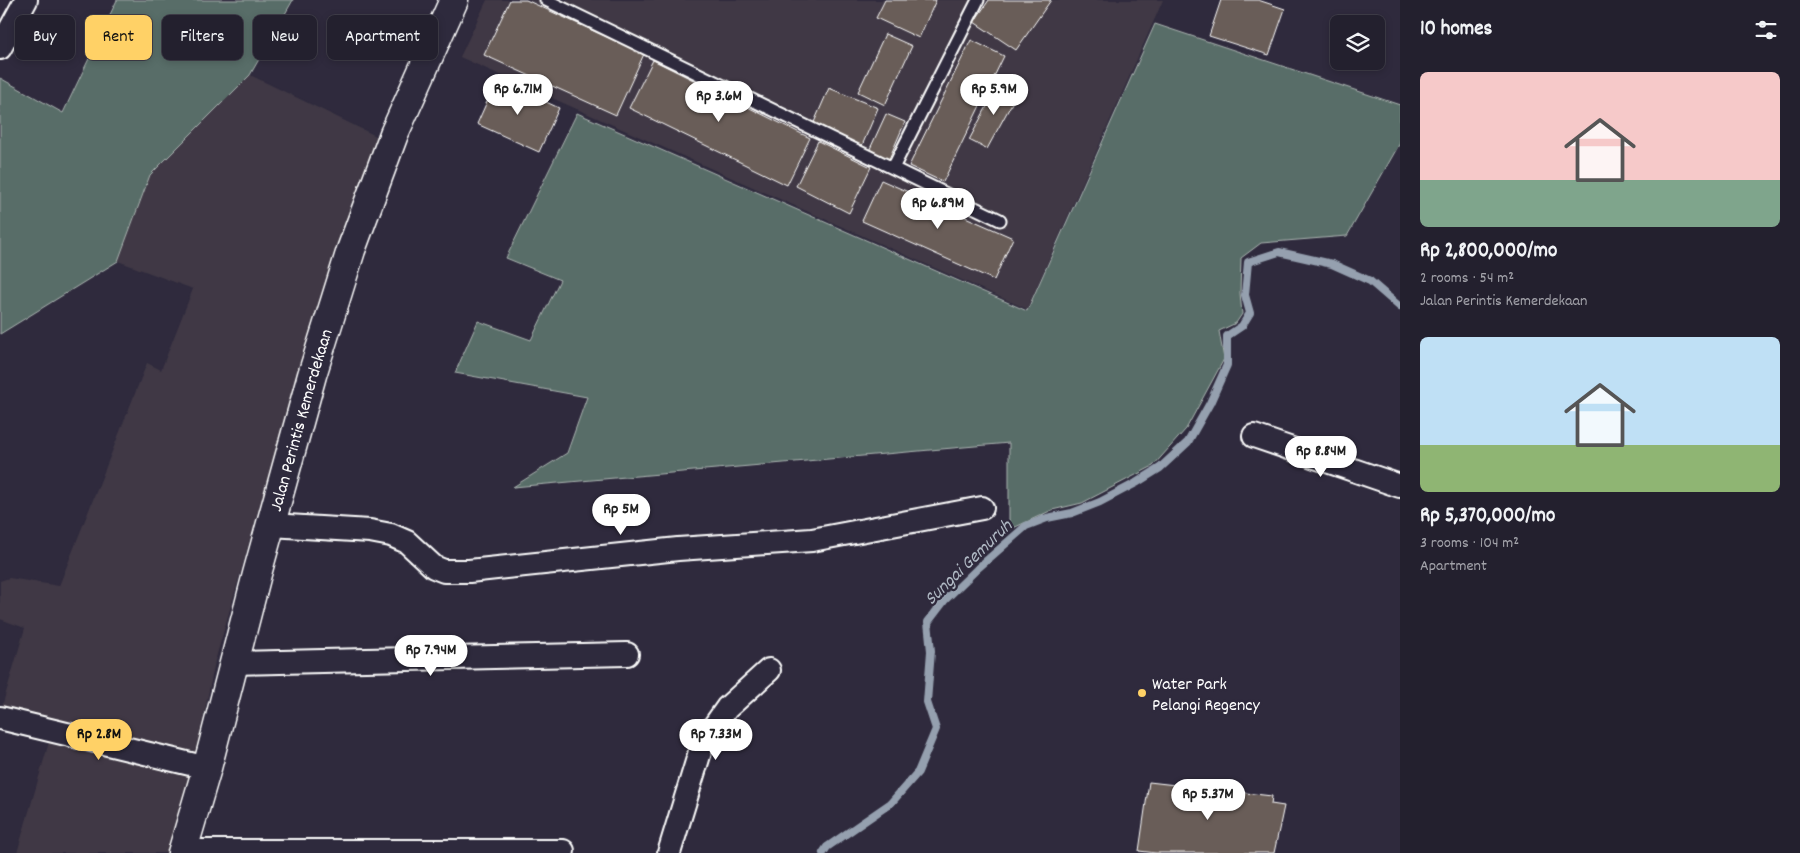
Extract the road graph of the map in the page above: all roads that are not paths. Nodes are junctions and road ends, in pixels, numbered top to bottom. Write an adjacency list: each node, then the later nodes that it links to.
1 (26, 0): 5 (street)
2 (454, 0): 11 (highway, Jalan Perintis Kemerdekaan)
3 (546, 0): 6 (lane)
4 (978, 0): 6 (lane)
5 (0, 48)
6 (893, 168): 7 (lane)
7 (1000, 220)
8 (1254, 436): 9 (street)
9 (1400, 486)
10 (982, 508): 11 (street)
11 (271, 525): 13 (highway, Jalan Perintis Kemerdekaan)
12 (627, 654): 13 (street)
13 (234, 663): 16 (highway, Jalan Perintis Kemerdekaan)
14 (769, 670): 19 (street)
15 (0, 718): 16 (street)
16 (207, 768): 18 (highway, Jalan Perintis Kemerdekaan)
17 (563, 851): 18 (street)
18 (182, 852)
19 (669, 853)

